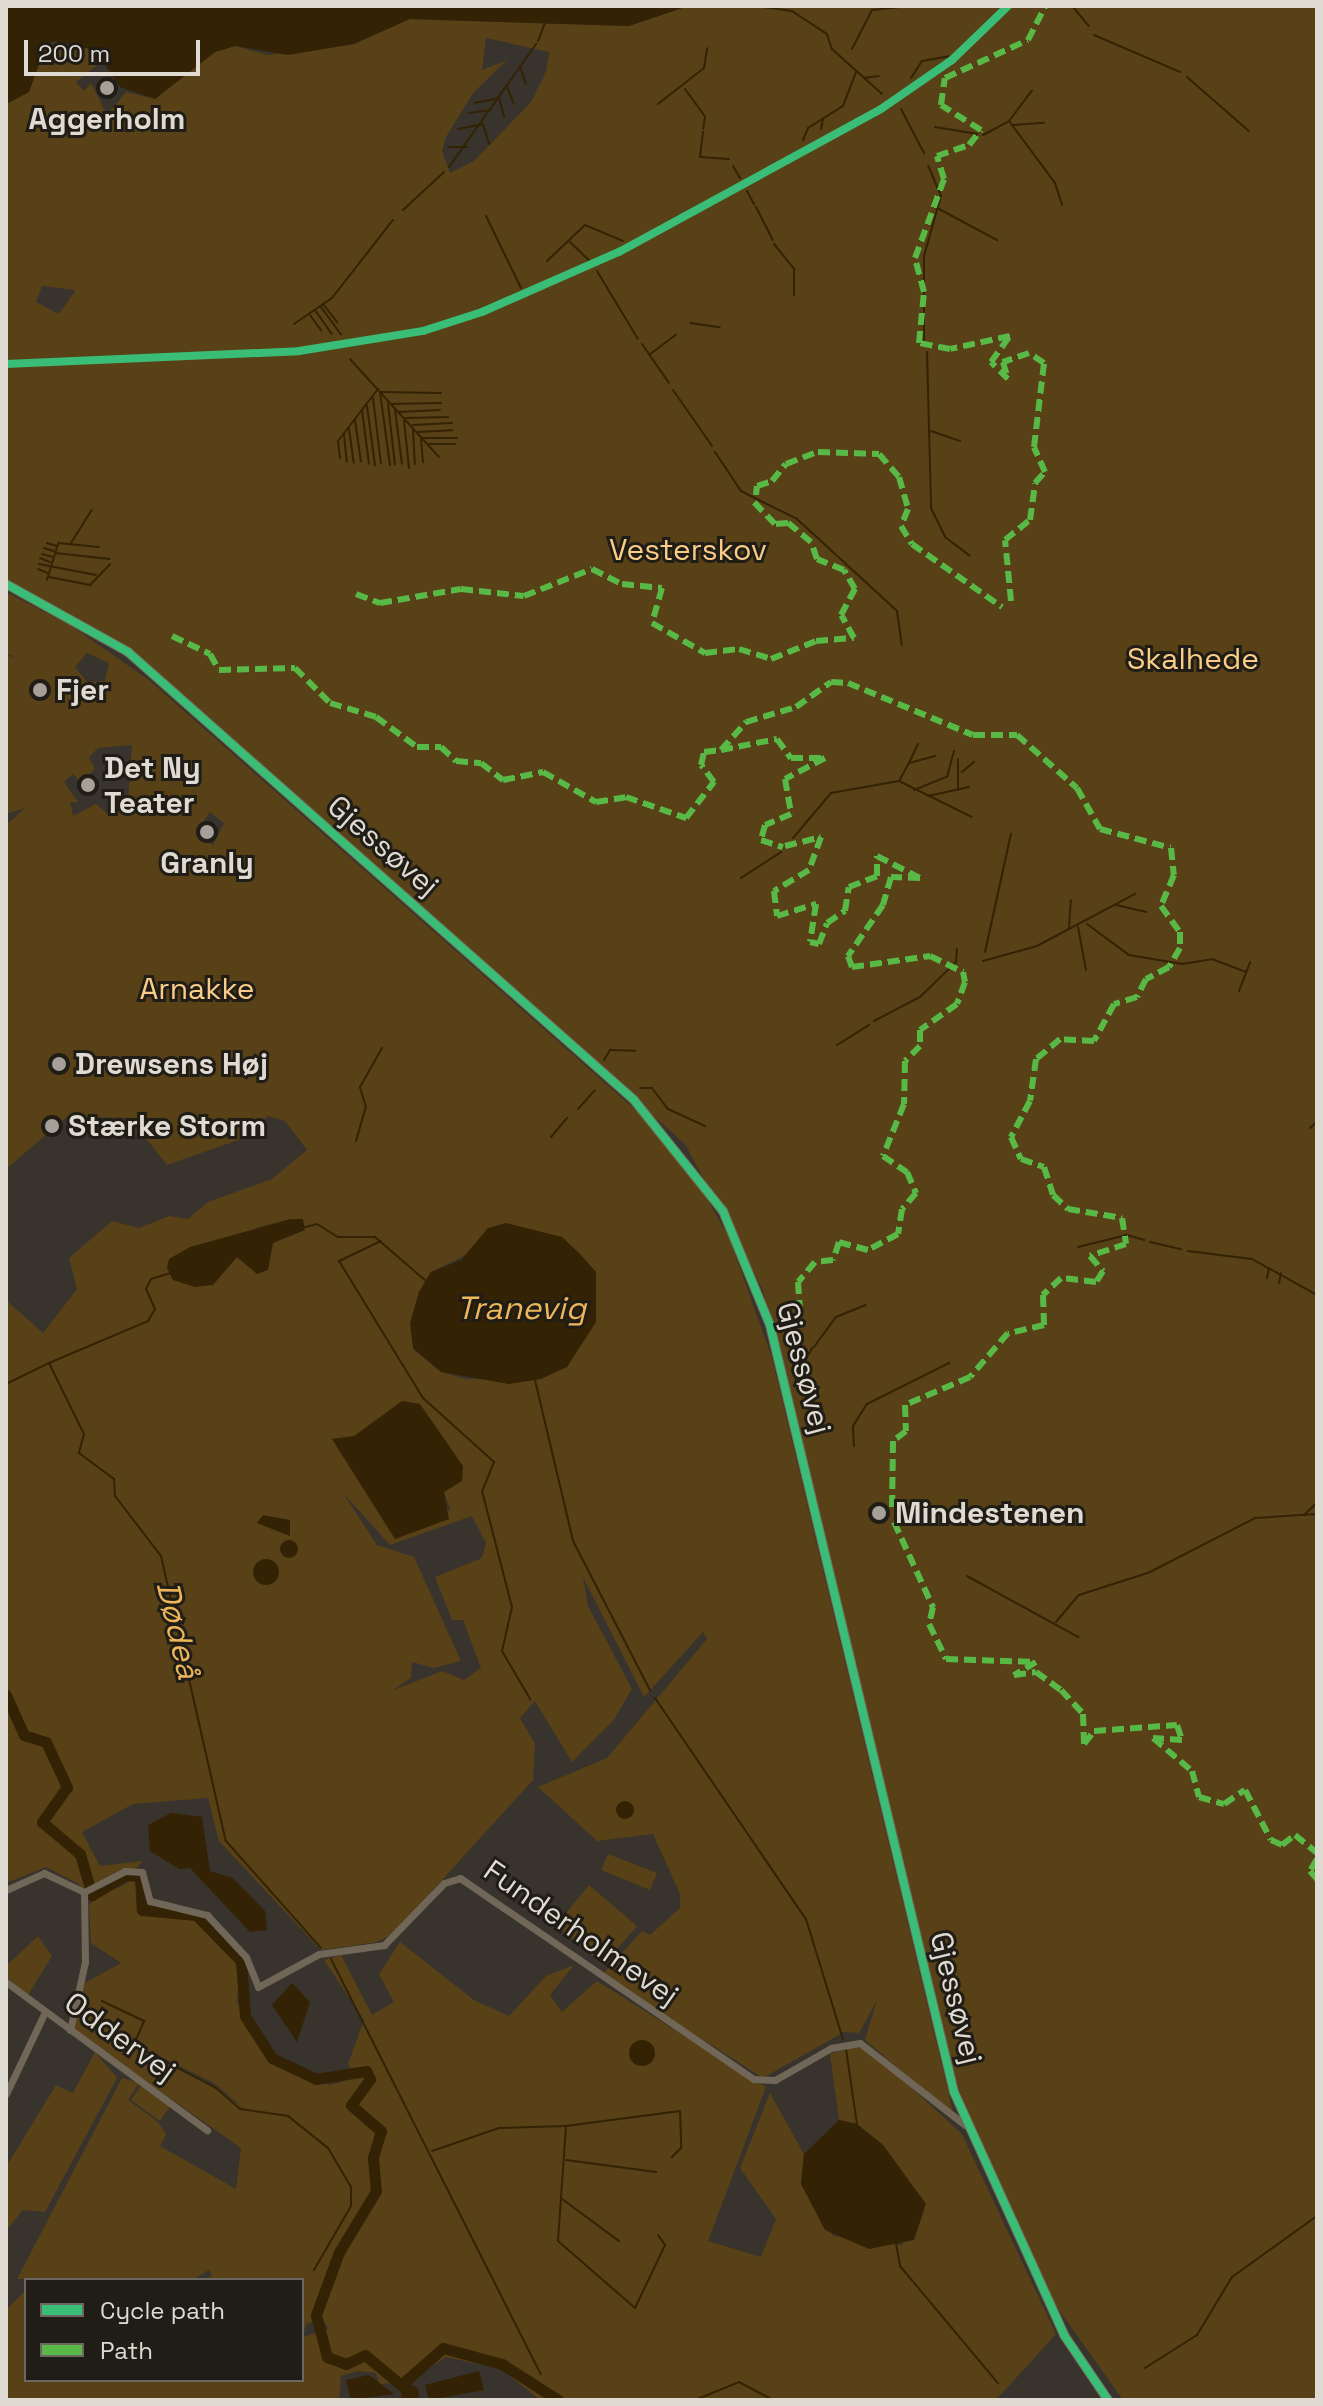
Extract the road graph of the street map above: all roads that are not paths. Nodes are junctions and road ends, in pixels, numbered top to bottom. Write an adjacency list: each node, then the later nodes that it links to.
1 (6, 584): 8 (street, Gjessøvej)
2 (6, 1890): 3 (street)
3 (84, 1892): 6 (street); 8 (street, Funderholmevej)
4 (6, 1982): 5 (street, Oddervej)
5 (45, 2012): 6 (street, Oddervej); 7 (street)
6 (70, 2030): 9 (street, Oddervej)
7 (6, 2094)
8 (965, 2125): 10 (street, Gjessøvej)
9 (207, 2130)
10 (1108, 2400)

